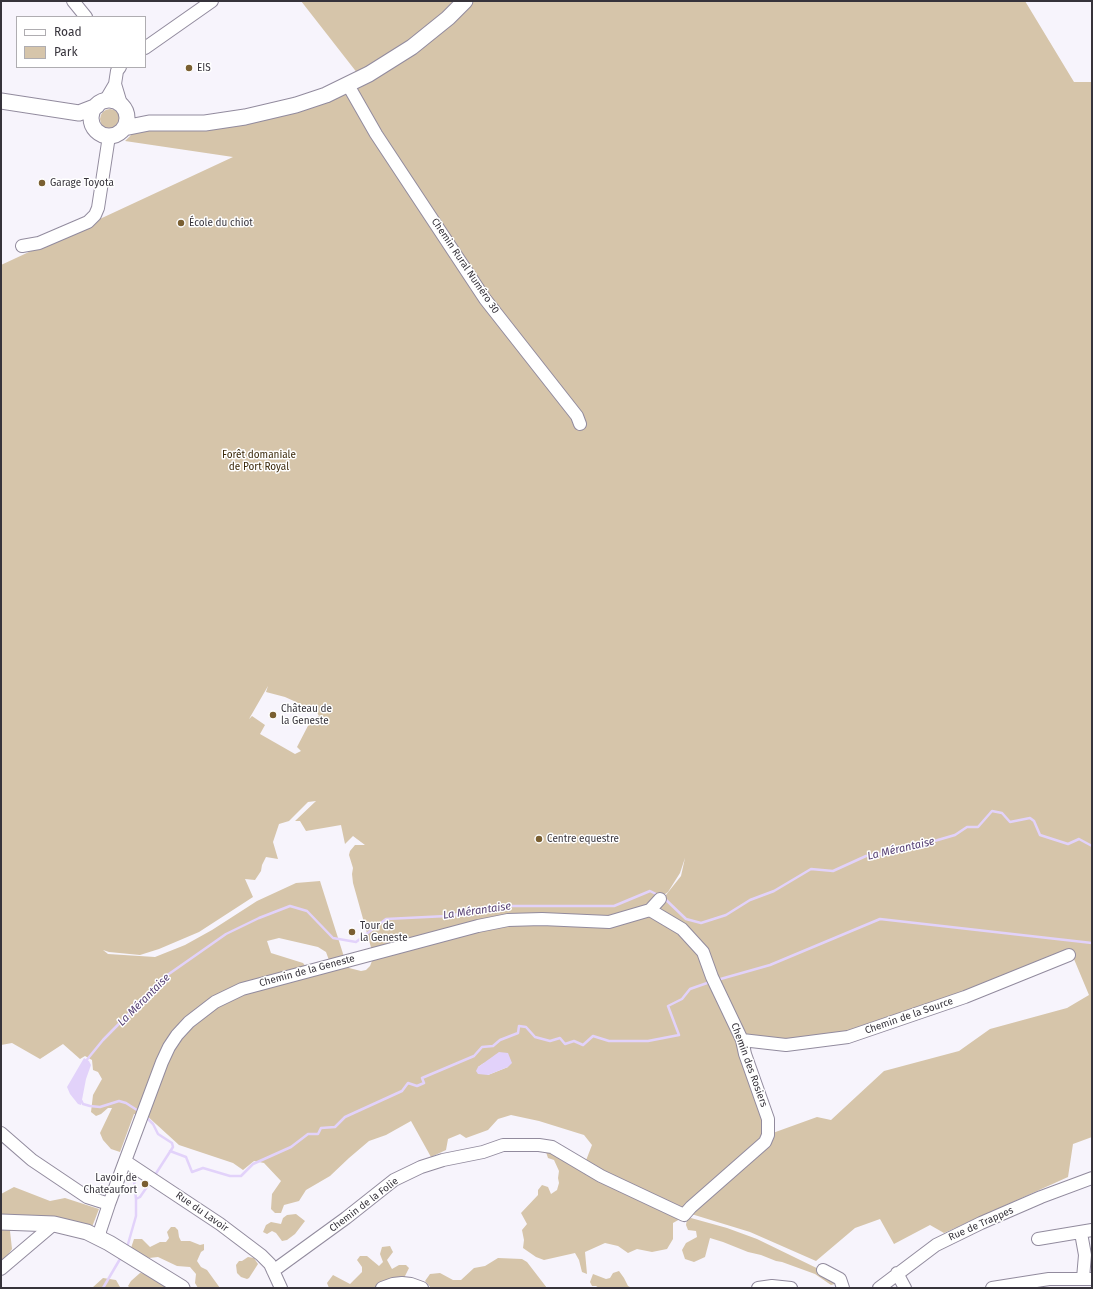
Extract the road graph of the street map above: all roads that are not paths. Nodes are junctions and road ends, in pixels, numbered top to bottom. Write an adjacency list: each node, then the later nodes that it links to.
1 (73, 1): 4 (street)
2 (212, 1): 5 (street)
3 (465, 1): 8 (main road)
4 (85, 16)
5 (146, 47)
6 (120, 68): 7 (street)
7 (115, 84): 10 (street); 11 (street)
8 (348, 85): 13 (main road); 18 (street, Chemin Rural Numéro 30)
9 (1, 101): 12 (main road)
10 (101, 103): 11 (main road); 12 (main road); 14 (main road)
11 (124, 108): 13 (main road); 15 (main road)
12 (79, 113): 14 (main road)
13 (149, 122): 15 (main road)
14 (92, 124): 16 (main road)
15 (124, 128): 16 (main road)
16 (109, 136): 17 (street)
17 (22, 246)
18 (580, 424)
19 (660, 899): 20 (street)
20 (650, 910): 22 (street, Chemin des Rosiers); 24 (street, Chemin de la Geneste)
21 (1069, 955): 22 (street, Chemin de la Source)
22 (742, 1040): 27 (street, Chemin des Rosiers)
23 (1, 1133): 26 (street)
24 (125, 1161): 26 (street, Chemin de la Geneste); 34 (street, Rue du Lavoir)
25 (1092, 1178): 36 (street, Rue de Trappes)
26 (109, 1204): 31 (street, Chemin de la Geneste)
27 (684, 1215): 34 (street, Chemin de la Folie)
28 (1, 1222): 29 (main road)
29 (54, 1224): 31 (main road); 33 (street)
30 (1087, 1231): 32 (street); 37 (street)
31 (100, 1238): 39 (main road)
32 (1038, 1239)
33 (1, 1269)
34 (273, 1270): 40 (street, Rue du Lavoir)
35 (824, 1270): 45 (street)
36 (897, 1274): 46 (street, Rue de Trappes); 47 (street)
37 (1088, 1279): 38 (street)
38 (1048, 1284): 48 (street)
39 (182, 1288)
40 (281, 1288)
41 (382, 1288): 42 (street)
42 (422, 1288)
43 (758, 1288): 44 (street)
44 (791, 1288)
45 (843, 1288)
46 (879, 1288)
47 (905, 1288)
48 (992, 1288)

